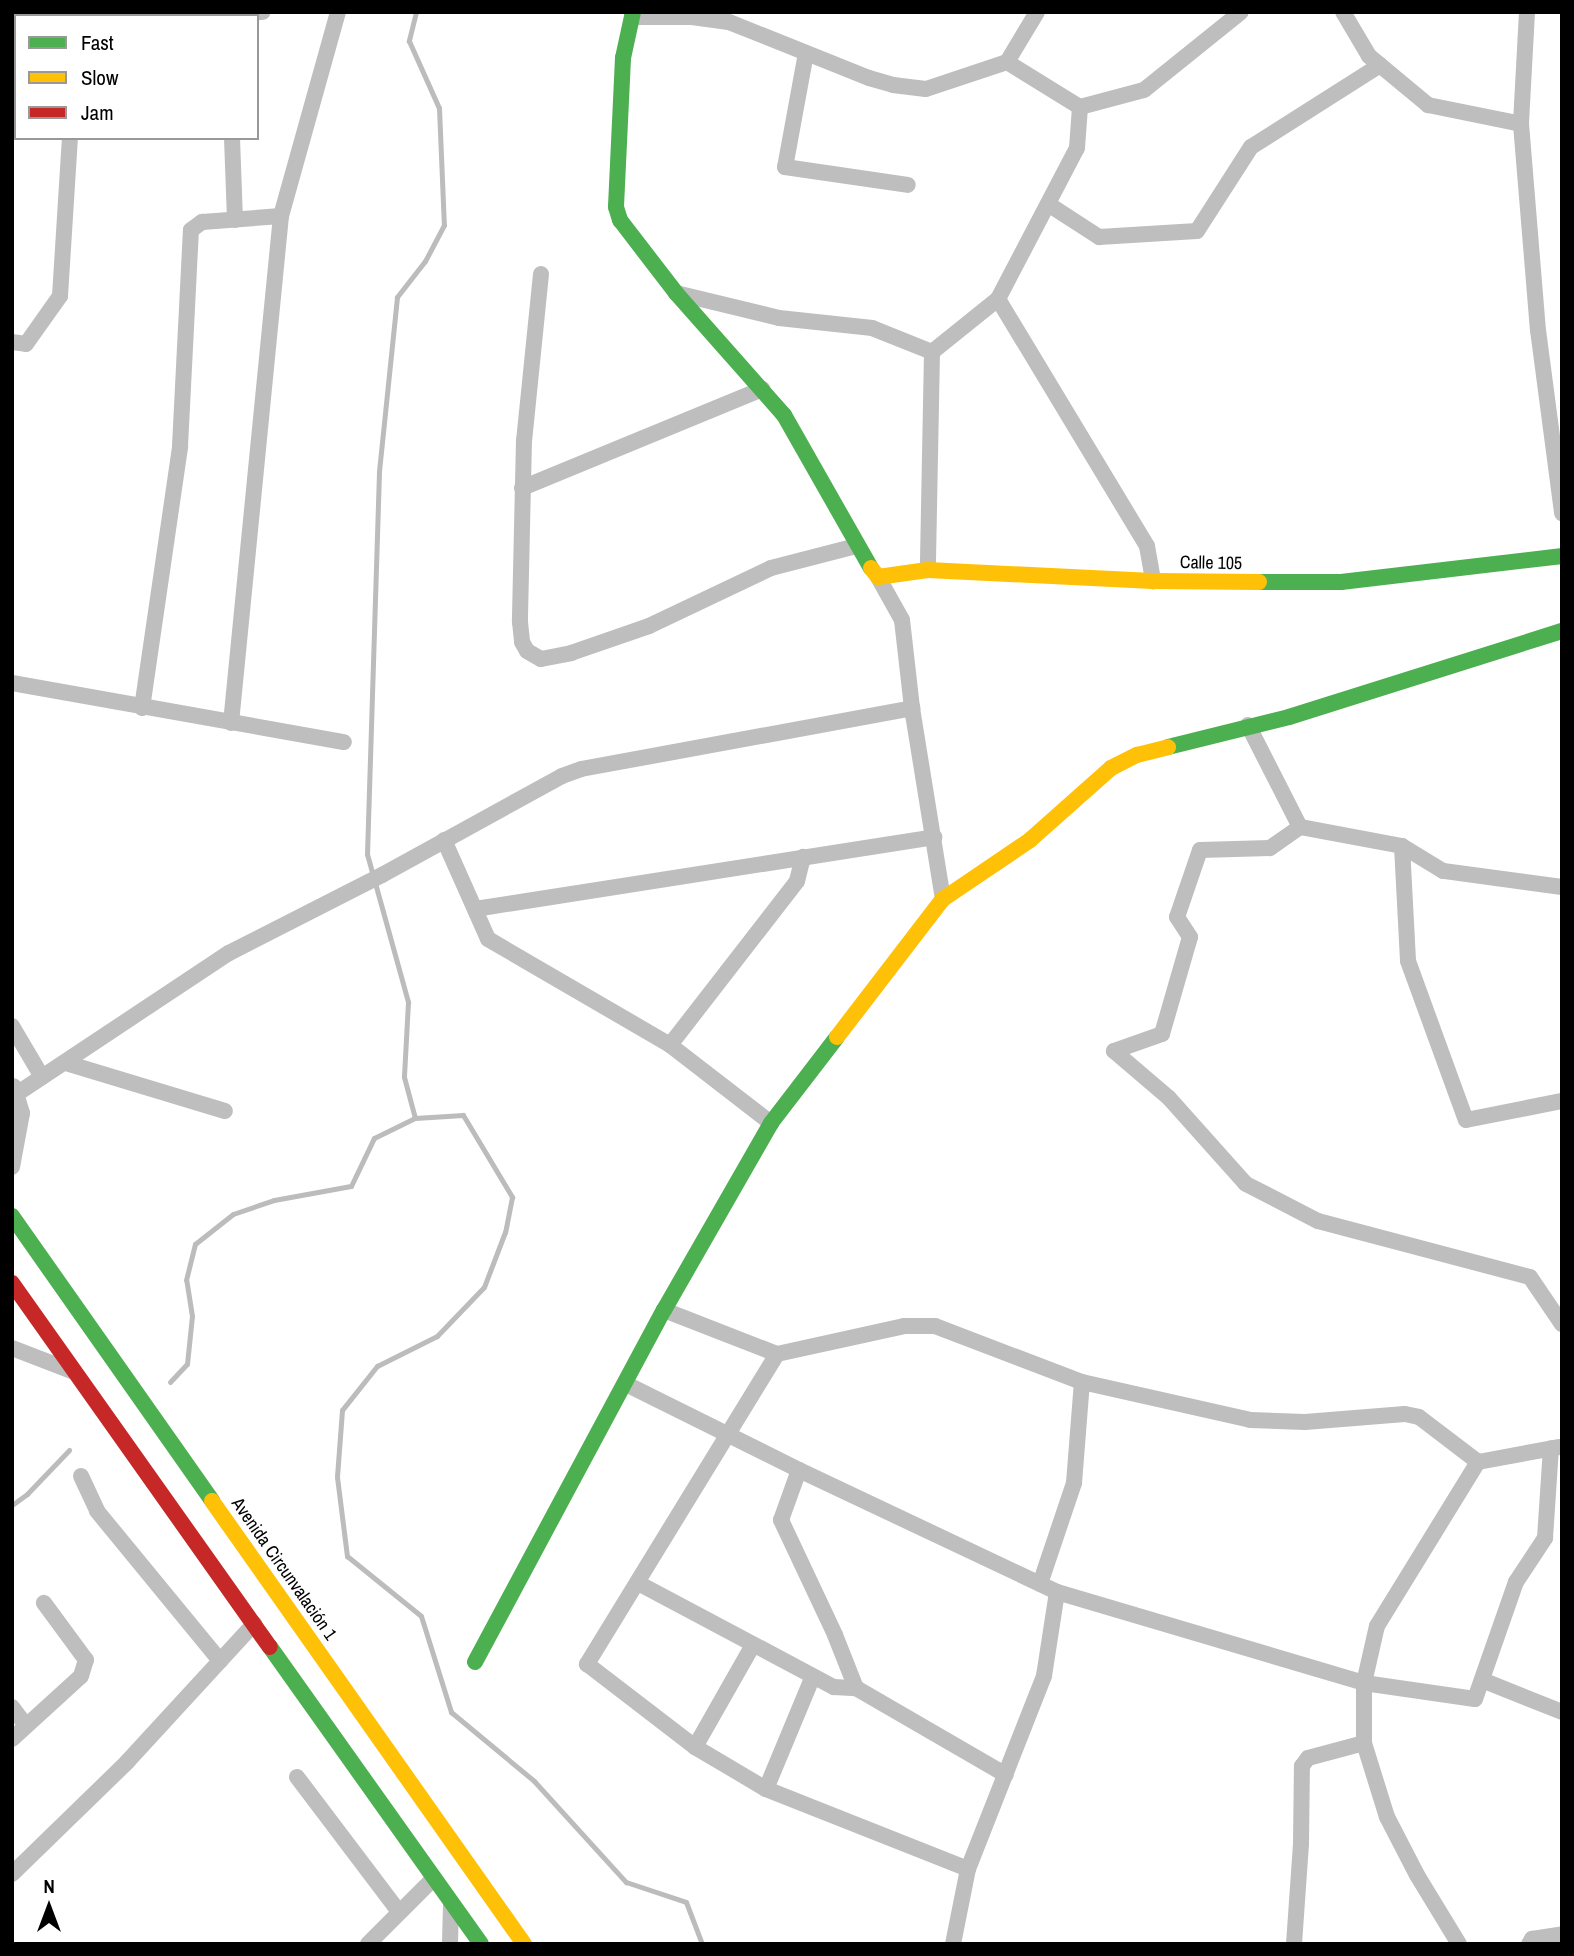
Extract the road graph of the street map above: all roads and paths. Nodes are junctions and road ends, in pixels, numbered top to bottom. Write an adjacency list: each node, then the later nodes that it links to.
1 (263, 12): 7 (street)
2 (338, 12): 18 (street)
3 (1037, 12): 10 (street)
4 (1241, 12): 12 (street)
5 (1343, 12): 11 (street)
6 (1527, 12): 13 (street)
7 (246, 14)
8 (632, 14): 9 (street); 21 (street)
9 (806, 53): 10 (street); 16 (street)
10 (1007, 62): 12 (street)
11 (1380, 65): 13 (street); 17 (street)
12 (1080, 107): 17 (street)
13 (1521, 124): 27 (street)
14 (70, 140): 23 (street)
15 (232, 140): 19 (street)
16 (908, 185)
17 (1048, 204): 22 (street)
18 (281, 216): 19 (street); 37 (street)
19 (235, 220): 35 (street)
20 (541, 274): 26 (street)
21 (676, 293): 24 (street); 25 (street)
22 (998, 299): 24 (street); 32 (street)
23 (12, 342)
24 (932, 352): 30 (street)
25 (762, 389): 26 (street); 28 (street)
26 (522, 488): 28 (street)
27 (1562, 513)
28 (856, 546): 31 (street)
29 (1562, 556): 32 (street, Calle 105)
30 (928, 570): 31 (street, Calle 105); 32 (street, Calle 105)
31 (878, 577): 36 (street)
32 (1153, 581)
33 (1562, 631): 38 (street)
34 (12, 683): 35 (street)
35 (142, 708): 37 (street)
36 (912, 708): 41 (street); 42 (street)
37 (231, 723): 39 (street)
38 (1248, 724): 40 (street); 46 (street)
39 (344, 742)
40 (1300, 827): 43 (street); 60 (street)
41 (934, 837): 44 (street); 46 (street)
42 (444, 840): 47 (street); 50 (street)
43 (1402, 846): 45 (street); 53 (street)
44 (803, 858): 47 (street); 49 (street)
45 (1562, 887)
46 (943, 900): 55 (street)
47 (475, 909): 49 (street)
48 (12, 1026): 51 (street)
49 (670, 1045): 55 (street)
50 (66, 1063): 51 (street); 54 (street)
51 (42, 1077): 52 (street)
52 (15, 1089): 56 (street)
53 (1562, 1101)
54 (225, 1111)
55 (771, 1123): 59 (street)
56 (12, 1167)
57 (12, 1216): 101 (street, Avenida Circunvalación 1)
58 (12, 1283): 63 (street)
59 (664, 1310): 62 (street); 65 (street)
60 (1562, 1324)
61 (12, 1348): 63 (street)
62 (777, 1354): 64 (street); 66 (street)
63 (75, 1372): 75 (street)
64 (1082, 1382): 68 (street); 72 (street)
65 (626, 1384): 66 (street); 78 (street)
66 (730, 1433): 69 (street); 71 (street)
67 (1556, 1448): 68 (street); 80 (street)
68 (1478, 1462): 81 (street)
69 (799, 1470): 72 (street); 82 (street)
70 (81, 1476): 77 (street)
71 (638, 1583): 76 (street); 88 (street)
72 (1040, 1584): 73 (street)
73 (1057, 1592): 81 (street); 89 (street)
74 (44, 1602): 85 (street)
75 (254, 1624): 77 (street); 94 (street)
76 (753, 1644): 79 (street); 88 (street)
77 (220, 1661): 93 (street)
78 (475, 1662)
79 (813, 1676): 82 (street); 91 (street)
80 (1482, 1680): 81 (street); 84 (street)
81 (1364, 1683): 87 (street)
82 (856, 1688): 89 (street)
83 (12, 1707): 85 (street)
84 (1562, 1712)
85 (26, 1724): 86 (street)
86 (12, 1739)
87 (1364, 1743): 103 (street); 104 (street)
88 (695, 1747): 91 (street)
89 (1006, 1776): 92 (street)
90 (297, 1777): 96 (street)
91 (766, 1789): 92 (street)
92 (968, 1869): 102 (street)
93 (12, 1874)
94 (434, 1878): 95 (street); 96 (street)
95 (451, 1902): 99 (street); 100 (street)
96 (399, 1912): 98 (street)
97 (1562, 1934): 105 (street)
98 (368, 1944)
99 (450, 1944)
100 (481, 1944)
101 (524, 1944)
102 (953, 1944)
103 (1294, 1944)
104 (1459, 1944)
105 (1529, 1944)

